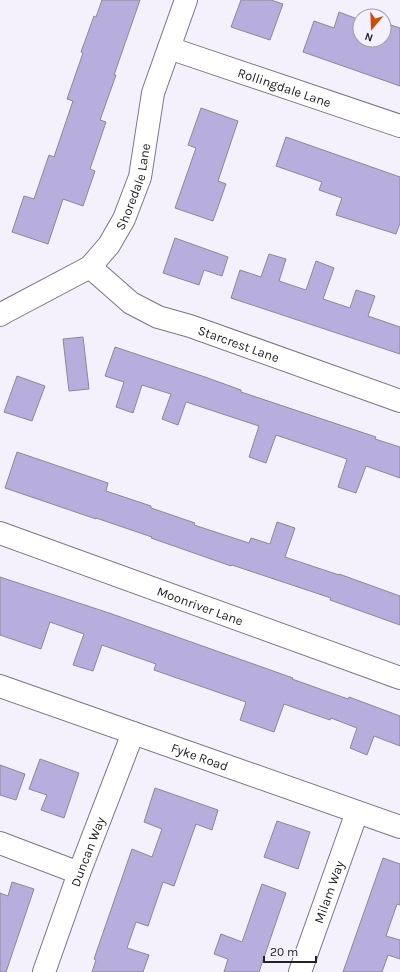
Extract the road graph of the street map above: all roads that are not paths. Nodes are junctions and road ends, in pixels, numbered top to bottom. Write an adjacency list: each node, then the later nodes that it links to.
1 (186, 0): 2 (street, Shoredale Lane)
2 (169, 48): 3 (street, Rollingdale Lane); 4 (street, Shoredale Lane)
3 (400, 126)
4 (90, 267): 5 (street, Shoredale Lane); 6 (street, Starcrest Lane)
5 (0, 315)
6 (400, 401)
7 (0, 533): 8 (street, Moonriver Lane)
8 (400, 678)
9 (0, 686): 10 (street, Fyke Road)
10 (133, 733): 11 (street, Fyke Road); 14 (street, Duncan Way)
11 (357, 812): 12 (street, Fyke Road); 16 (street, Milam Way)
12 (400, 827)
13 (0, 843): 14 (street)
14 (79, 873): 15 (street, Duncan Way)
15 (44, 972)
16 (300, 972)

